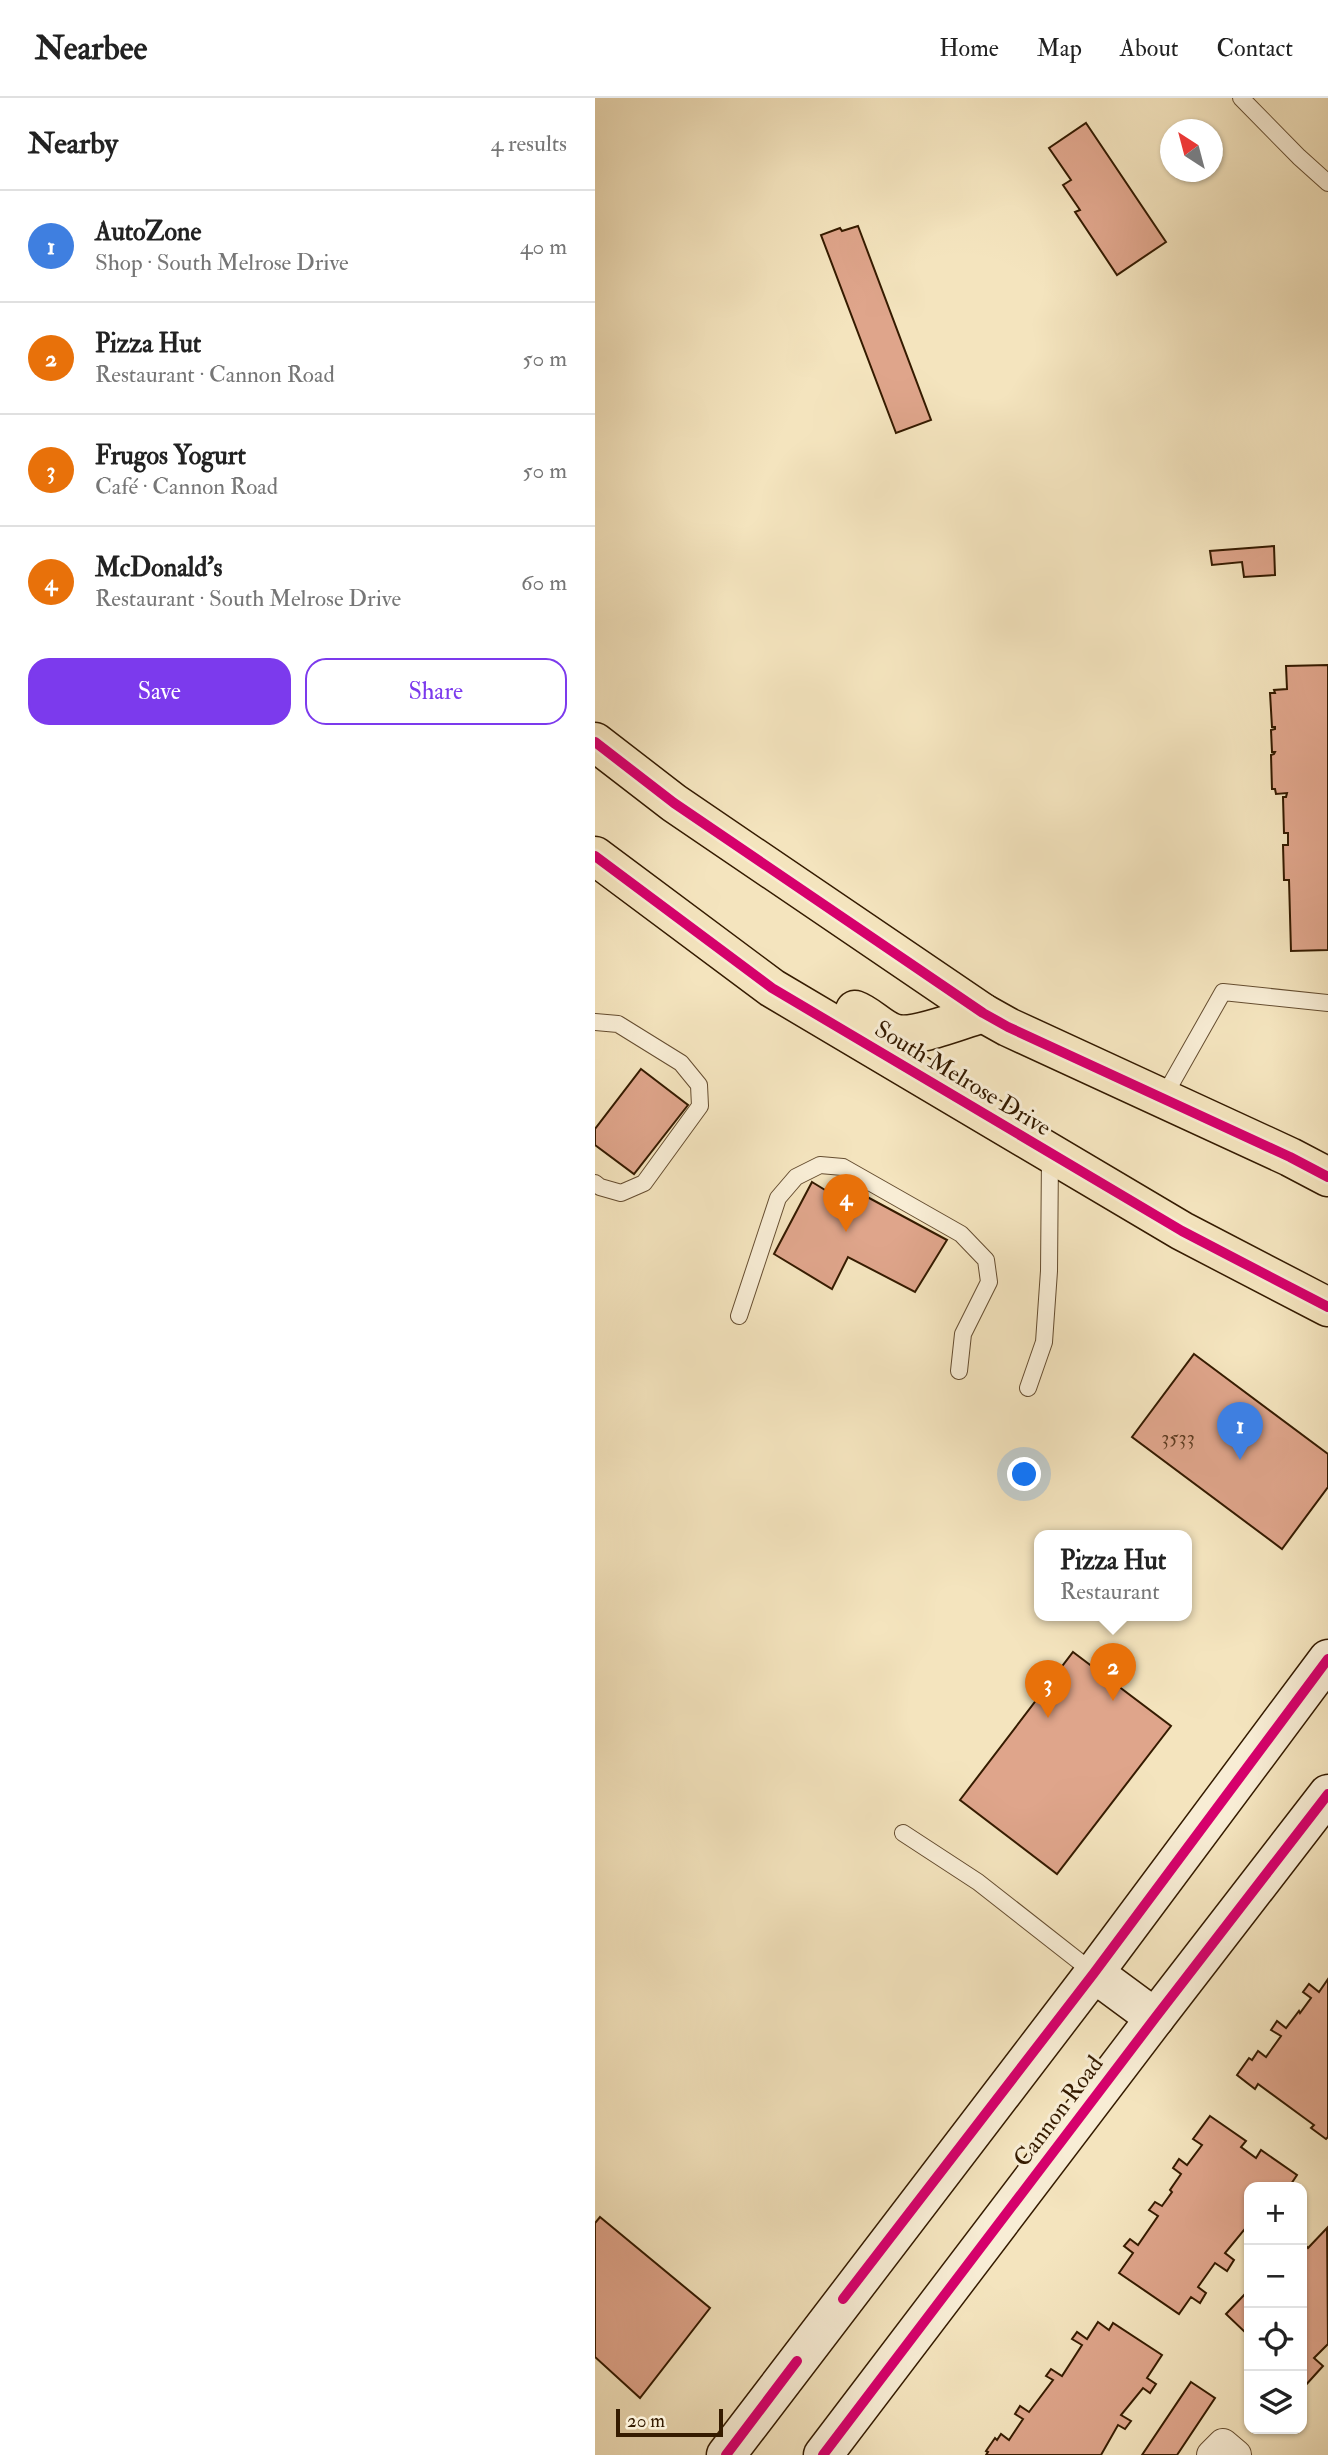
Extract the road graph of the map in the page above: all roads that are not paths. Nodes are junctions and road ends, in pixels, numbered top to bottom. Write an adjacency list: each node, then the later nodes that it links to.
1 (1241, 98): 2 (lane)
2 (1328, 183)
3 (595, 742): 6 (main road)
4 (595, 856): 8 (main road, South Melrose Drive)
5 (1328, 1003): 9 (lane)
6 (983, 1013): 8 (main road); 9 (main road)
7 (595, 1022): 12 (lane)
8 (828, 1022): 10 (main road, South Melrose Drive)
9 (1163, 1098): 11 (main road)
10 (1050, 1154): 13 (main road, South Melrose Drive); 16 (lane)
11 (1328, 1177)
12 (595, 1183)
13 (1328, 1307)
14 (739, 1316): 15 (lane)
15 (959, 1371)
16 (1028, 1388)
17 (1328, 1658): 20 (main road)
18 (1328, 1794): 21 (main road, Cannon Road)
19 (902, 1833): 20 (lane)
20 (1094, 1973): 21 (main road); 22 (main road)
21 (1155, 2018): 23 (main road, Cannon Road)
22 (726, 2455)
23 (823, 2455)
24 (1212, 2455): 25 (street)
25 (1236, 2455)

